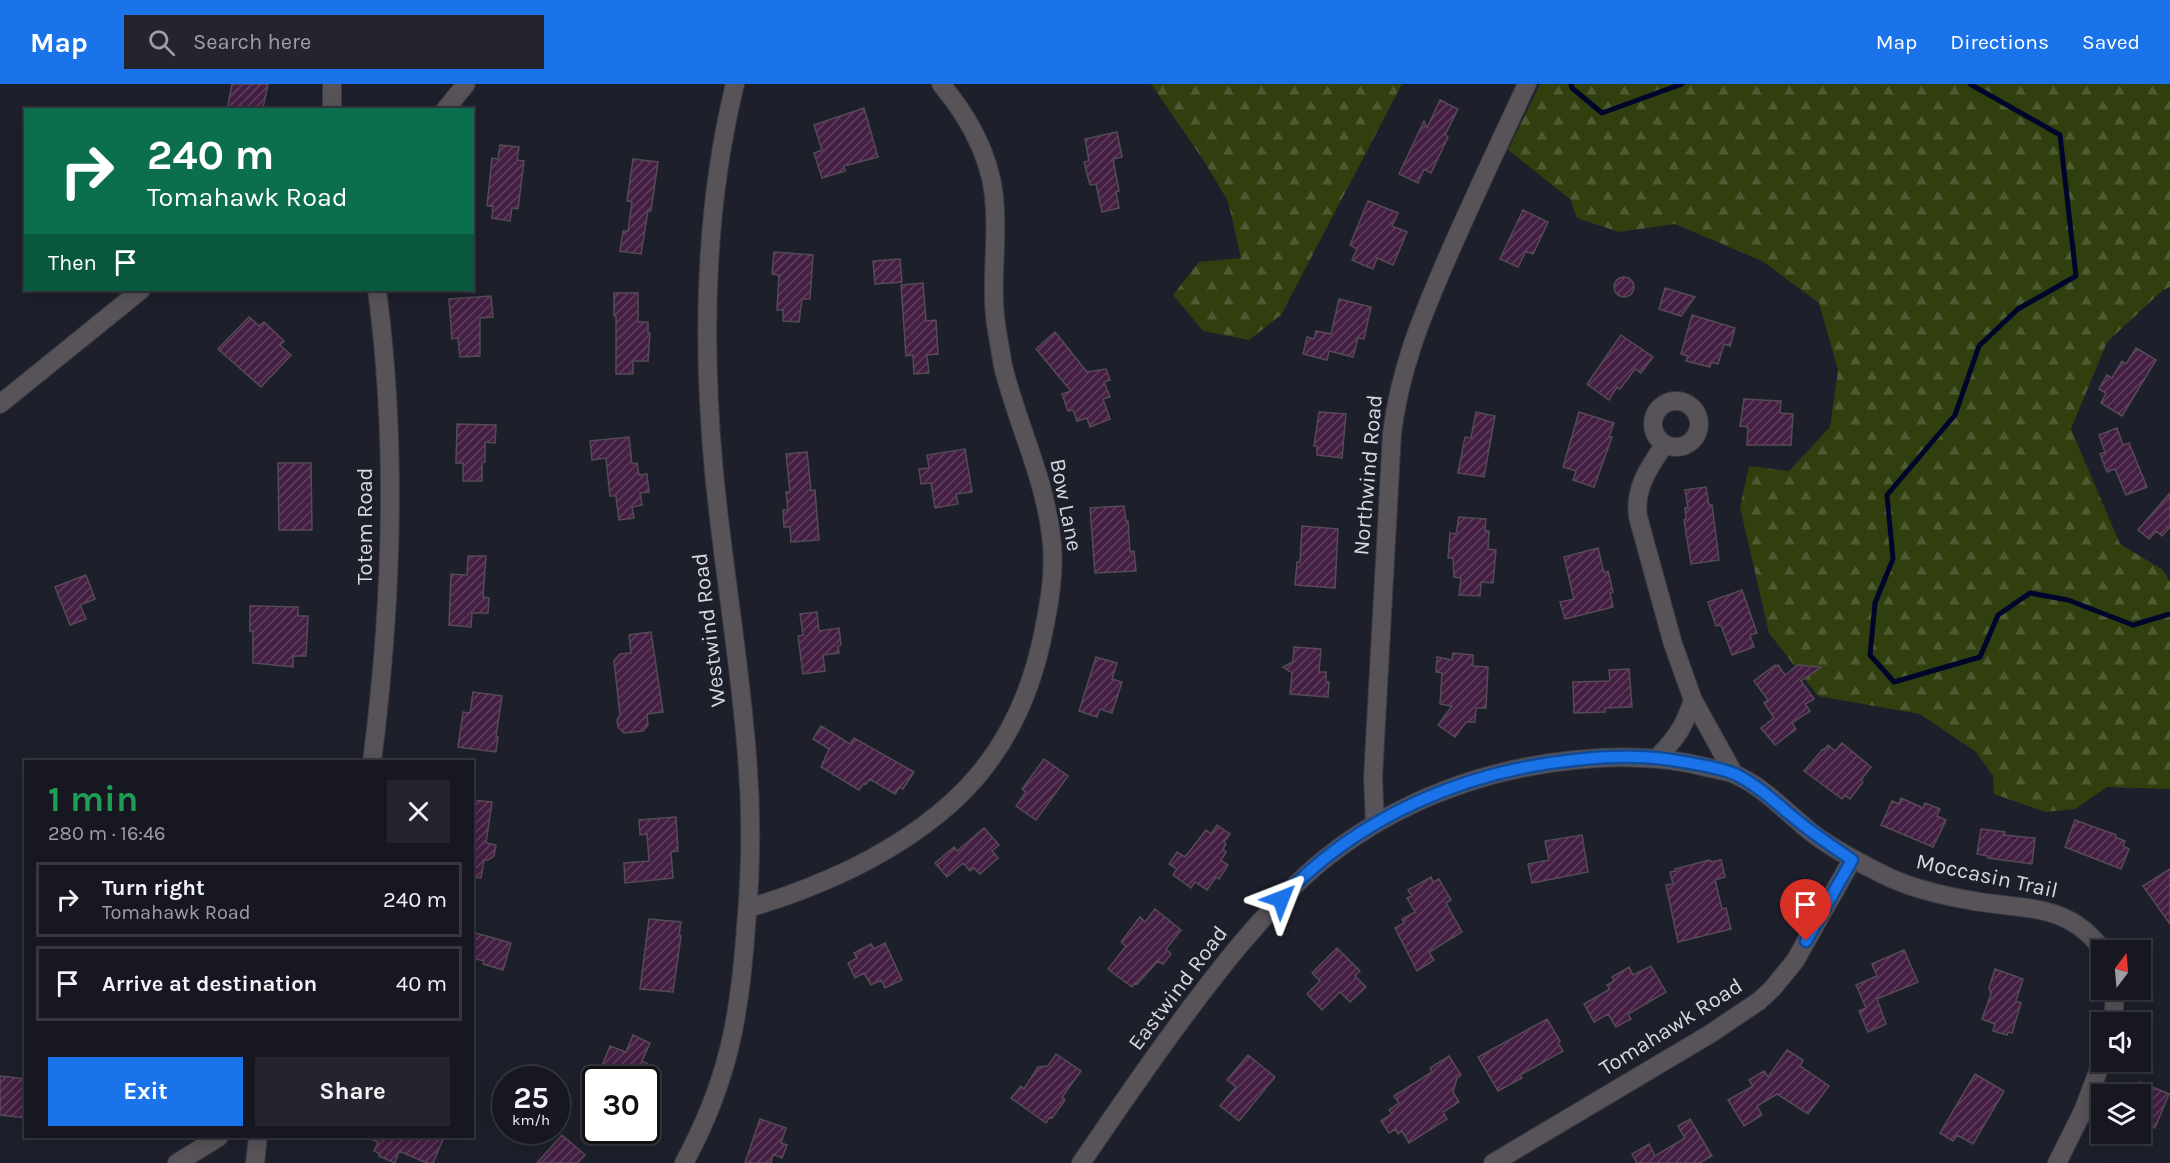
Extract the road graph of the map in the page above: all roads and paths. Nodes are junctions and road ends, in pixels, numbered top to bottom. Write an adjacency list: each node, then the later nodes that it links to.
1 (332, 84): 6 (street)
2 (466, 84): 7 (street)
3 (735, 84): 18 (street, Westwind Road)
4 (941, 84): 18 (street, Bow Lane)
5 (1527, 84): 16 (street, Northwind Road)
6 (332, 108)
7 (447, 108)
8 (140, 291): 10 (street)
9 (376, 291): 14 (street, Totem Road)
10 (0, 404)
11 (1665, 444): 12 (street)
12 (1693, 700): 13 (street); 15 (street)
13 (1658, 757): 15 (street, Eastwind Road); 16 (street, Eastwind Road)
14 (372, 760)
15 (1734, 774): 17 (street, Eastwind Road)
16 (1375, 824): 26 (street, Eastwind Road)
17 (1852, 860): 19 (street, Moccasin Trail); 27 (street, Tomahawk Road)
18 (748, 908): 25 (street, Westwind Road)
19 (2095, 940)
20 (2098, 1072): 28 (street)
21 (258, 1138): 24 (street)
22 (215, 1140): 23 (street)
23 (177, 1163)
24 (255, 1163)
25 (684, 1163)
26 (1081, 1163)
27 (1493, 1163)
28 (2057, 1163)

